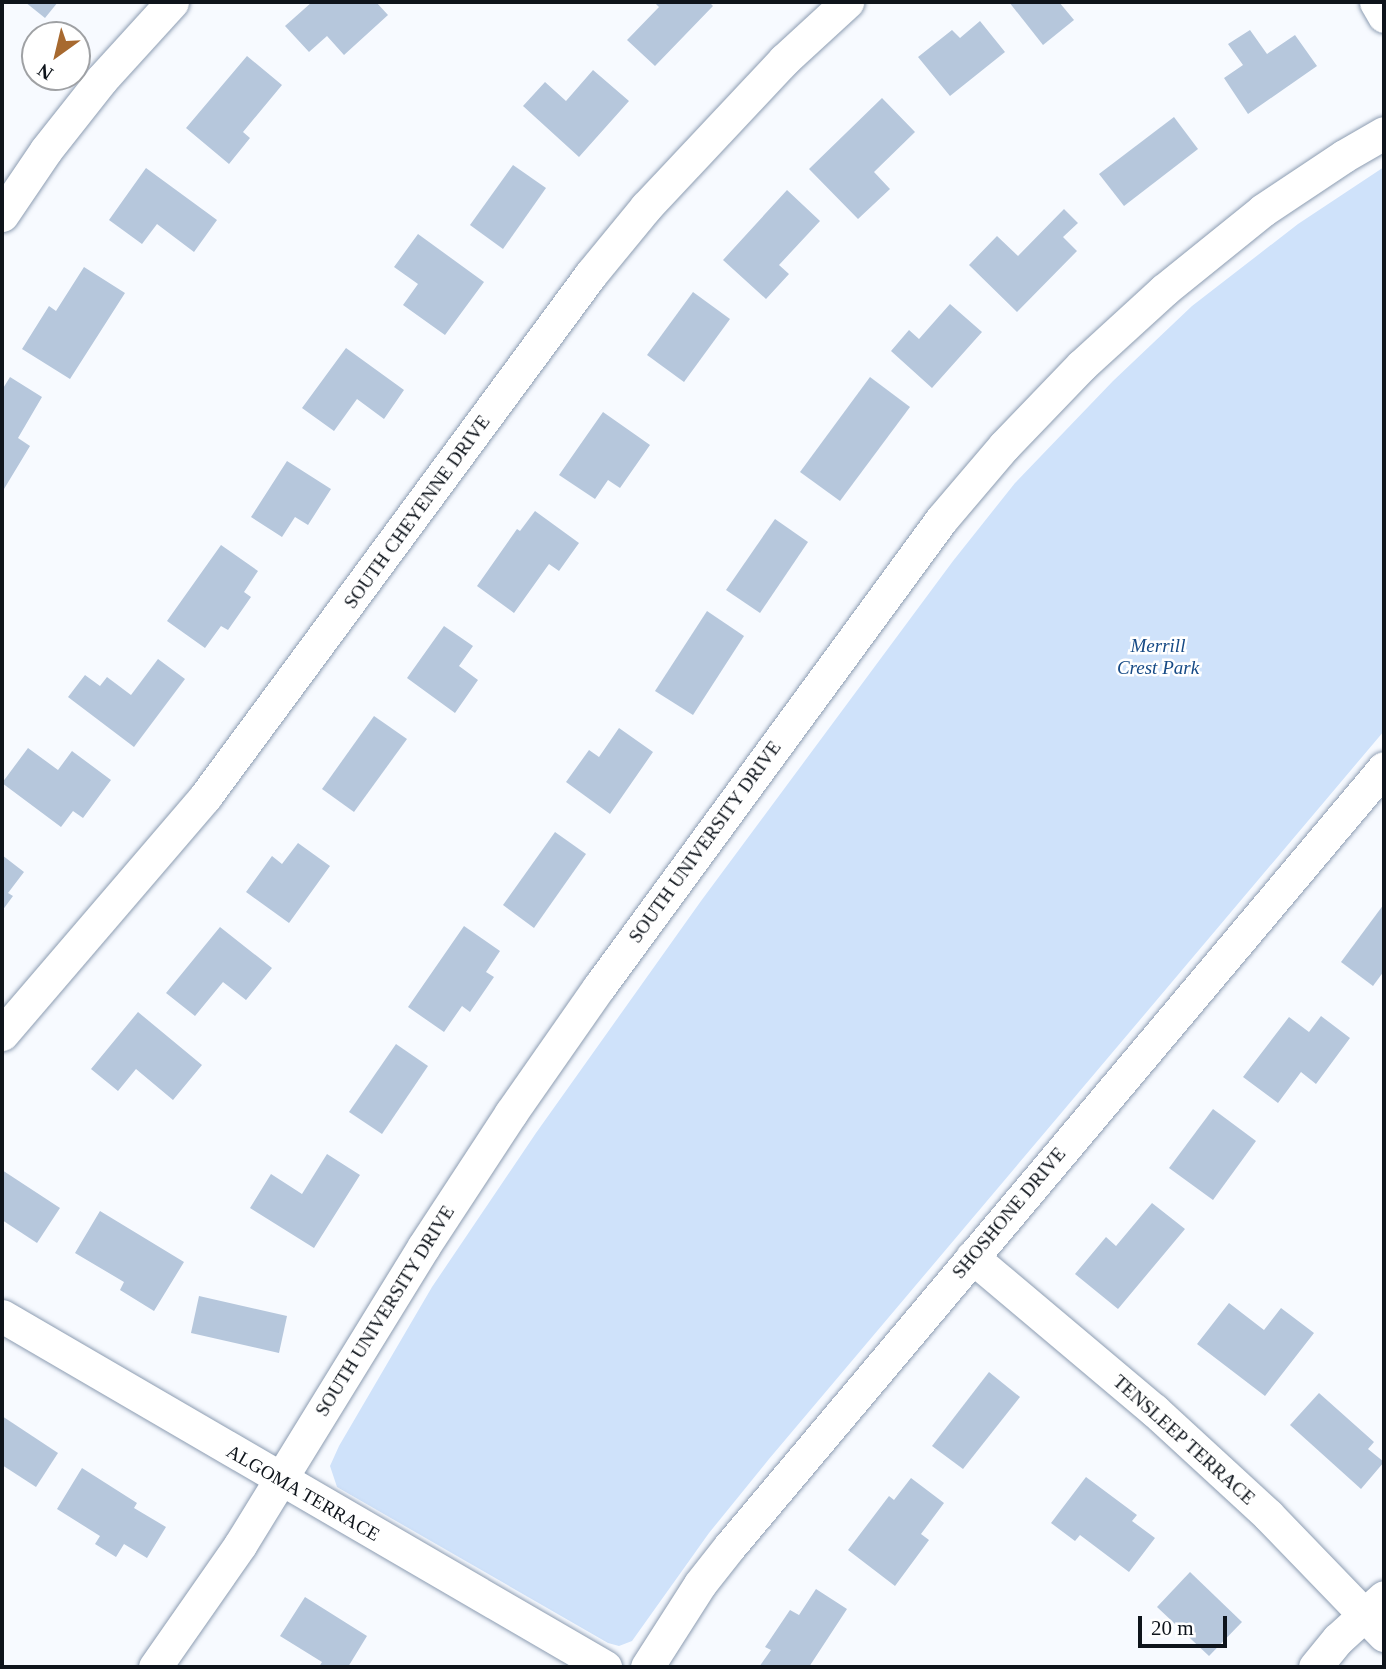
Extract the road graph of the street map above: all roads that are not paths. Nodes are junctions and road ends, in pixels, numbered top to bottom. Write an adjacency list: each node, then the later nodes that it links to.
1 (172, 2): 6 (street)
2 (846, 2): 8 (street, SOUTH CHEYENNE DRIVE)
3 (1376, 2): 4 (street)
4 (1384, 16)
5 (1384, 133): 11 (street, SOUTH UNIVERSITY DRIVE)
6 (2, 215)
7 (1384, 768): 9 (street, SHOSHONE DRIVE)
8 (2, 1034)
9 (972, 1257): 12 (street, TENSLEEP TERRACE); 15 (street, SHOSHONE DRIVE)
10 (2, 1316): 11 (street, ALGOMA TERRACE)
11 (281, 1479): 13 (street, SOUTH UNIVERSITY DRIVE); 14 (street, ALGOMA TERRACE)
12 (1378, 1616): 16 (street)
13 (155, 1667)
14 (605, 1667)
15 (647, 1667)
16 (1315, 1667)

